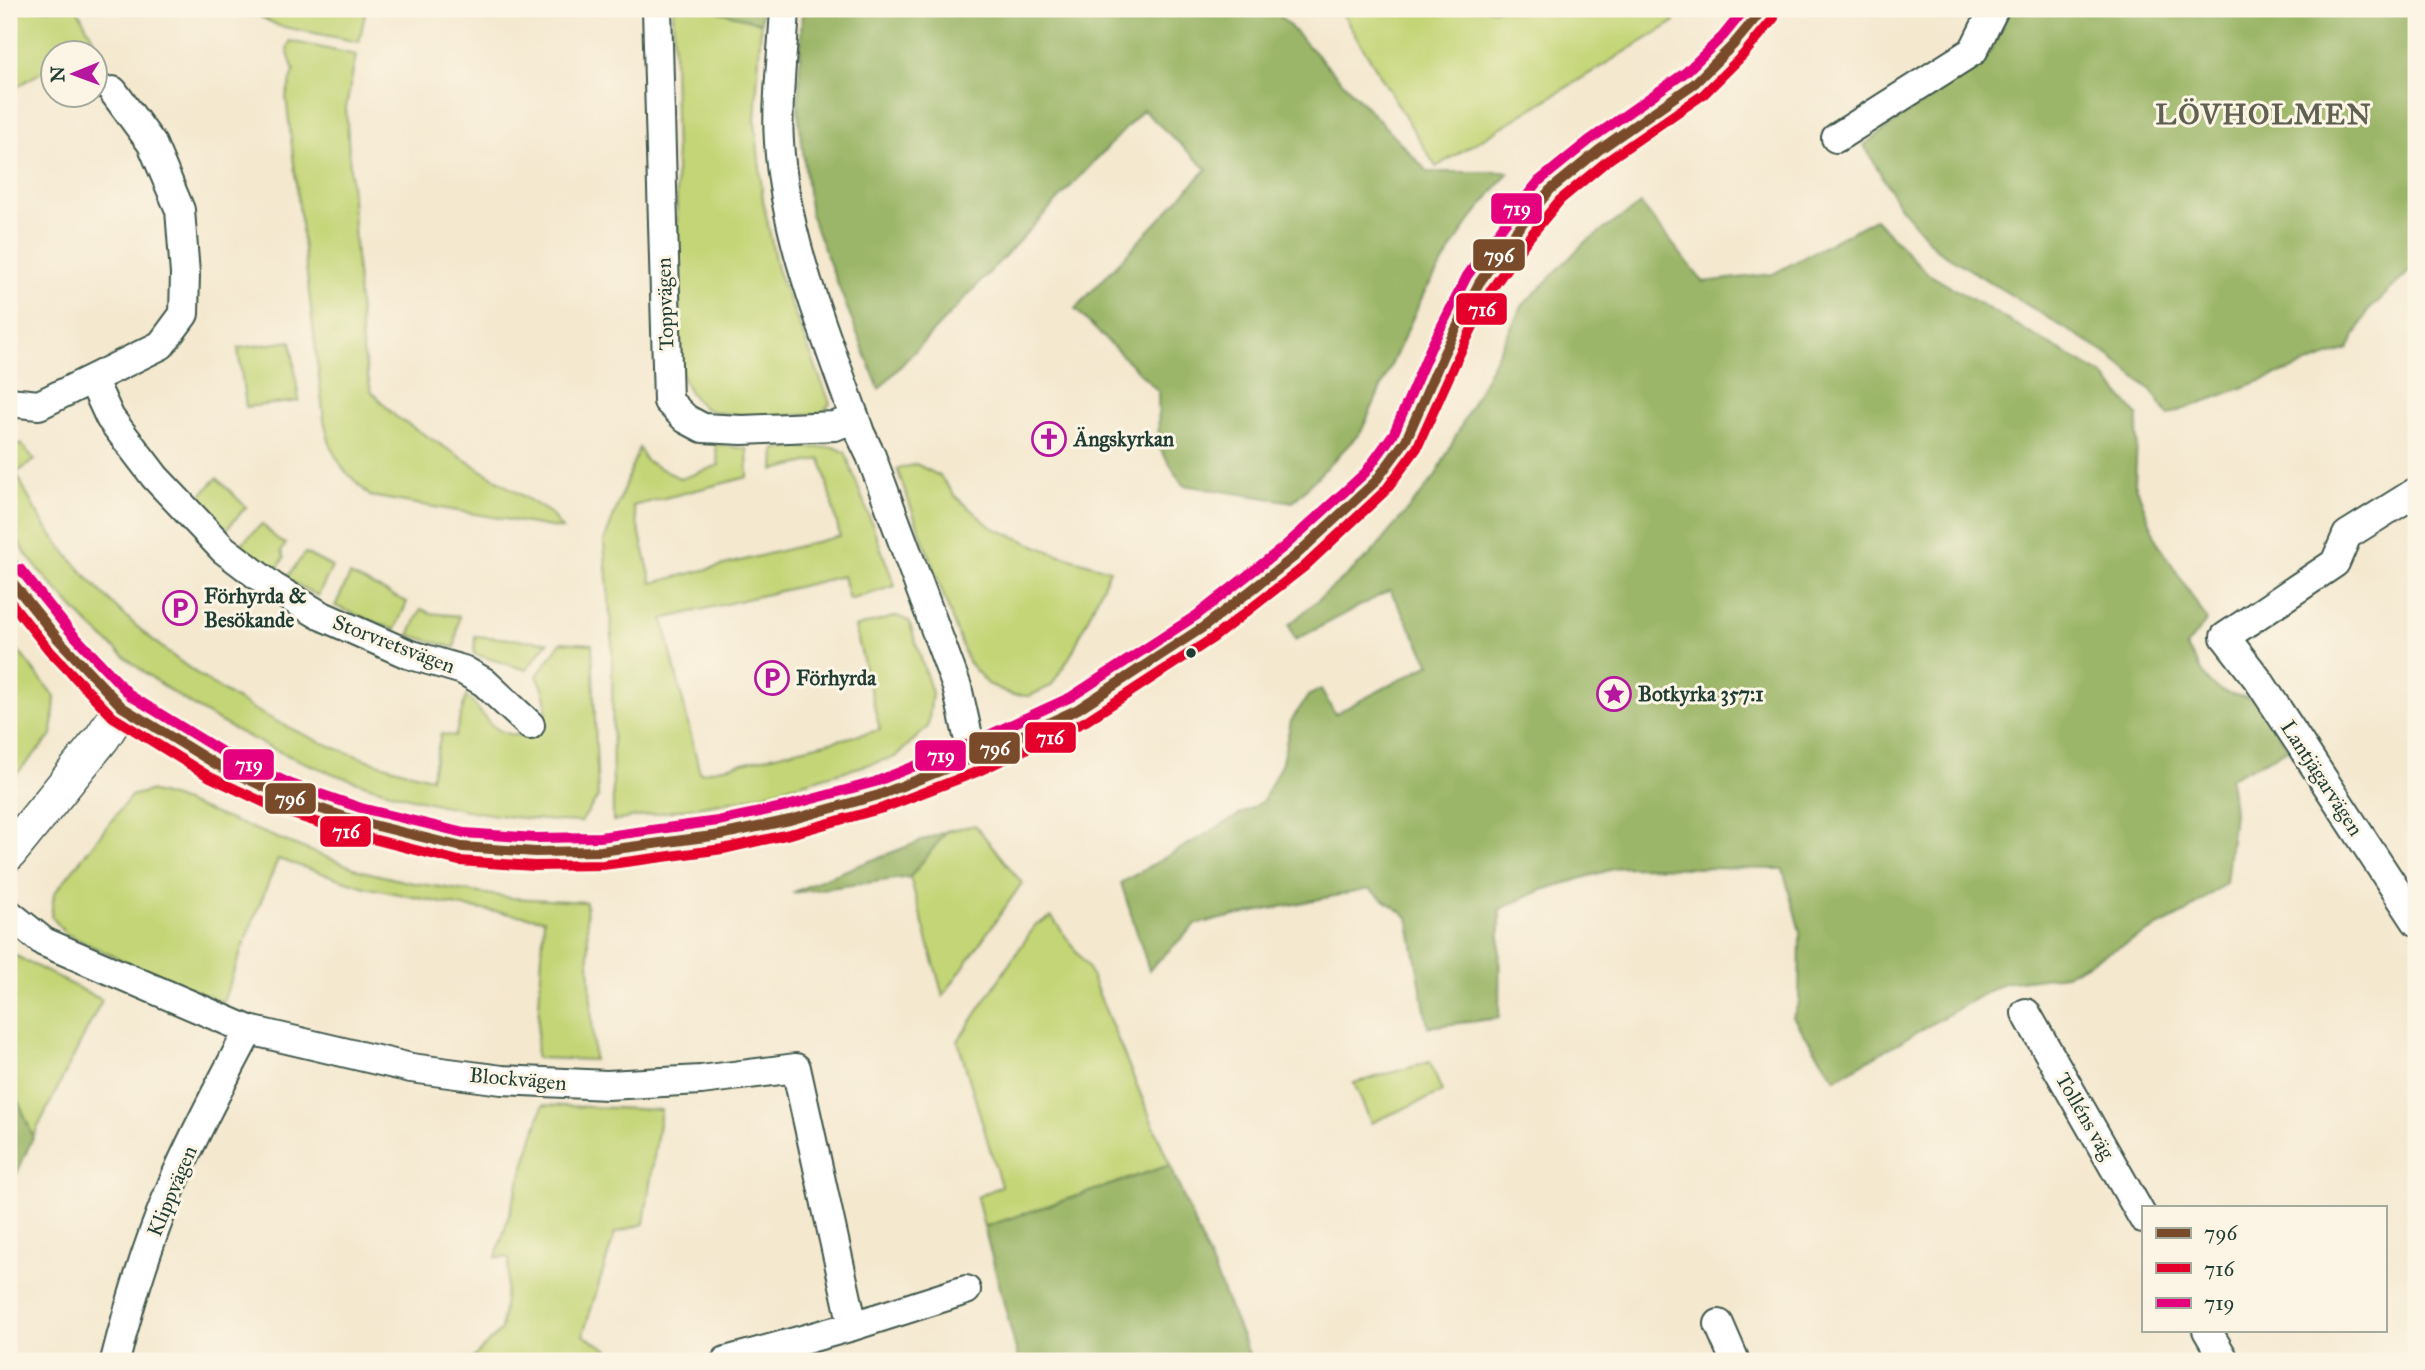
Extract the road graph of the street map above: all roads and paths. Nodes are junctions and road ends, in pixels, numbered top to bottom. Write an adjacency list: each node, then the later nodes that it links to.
1 (657, 9): 9 (street, Toppvägen)
2 (785, 9): 9 (street)
3 (1994, 9): 6 (street)
4 (1756, 12): 14 (street)
5 (113, 91): 7 (street)
6 (1836, 138)
7 (92, 379): 8 (street); 13 (street, Storvretsvägen)
8 (9, 402)
9 (855, 418): 14 (street)
10 (2416, 492): 17 (street, Lantjägarvägen)
11 (9, 578): 12 (street)
12 (122, 707): 14 (street); 15 (street)
13 (530, 725)
14 (974, 758)
15 (9, 853)
16 (9, 914): 19 (street, Blockvägen)
17 (2416, 921)
18 (2026, 1013): 20 (street, Tolléns väg)
19 (249, 1030): 23 (street, Blockvägen); 25 (street, Klippvägen)
20 (2142, 1216)
21 (966, 1290): 23 (street)
22 (1719, 1324): 27 (street)
23 (853, 1326): 26 (street)
24 (2208, 1332): 28 (street)
25 (115, 1361)
26 (726, 1361)
27 (1735, 1361)
28 (2225, 1361)

